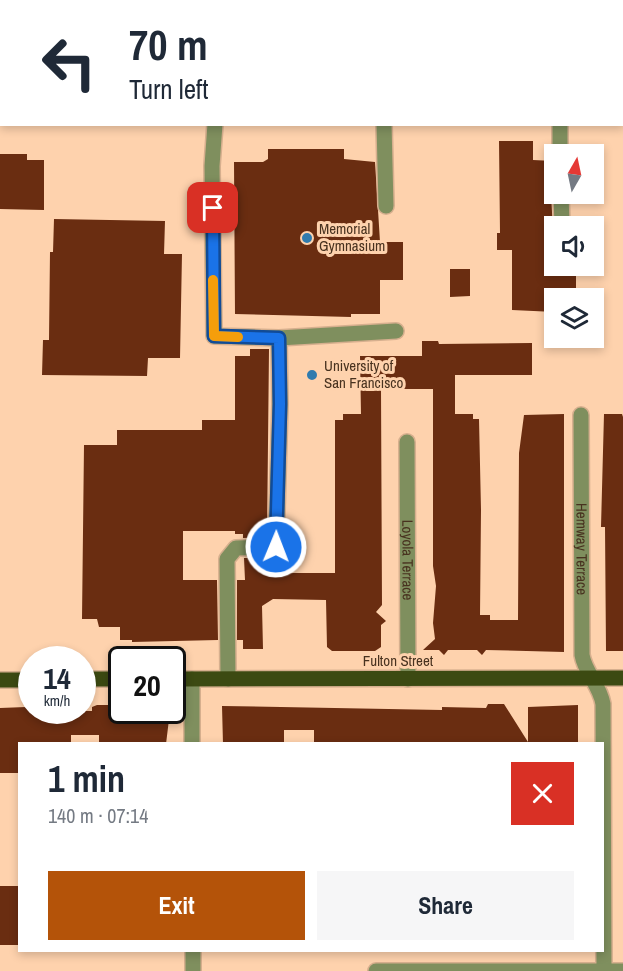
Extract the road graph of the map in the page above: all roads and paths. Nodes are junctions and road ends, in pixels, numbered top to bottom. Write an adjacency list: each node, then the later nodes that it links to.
1 (215, 126): 7 (street)
2 (384, 126): 5 (street)
3 (560, 126): 4 (street)
4 (560, 144)
5 (386, 206)
6 (396, 331): 7 (street)
7 (279, 338): 14 (street)
8 (581, 415): 10 (street, Hemway Terrace)
9 (407, 442): 15 (street, Loyola Terrace)
10 (592, 678): 11 (main road, Fulton Street); 15 (main road, Fulton Street); 19 (street, Hemway Terrace)
11 (623, 678)
12 (186, 679): 13 (main road, Fulton Street)
13 (192, 679): 14 (main road, Fulton Street); 18 (street)
14 (228, 679): 15 (main road, Fulton Street)
15 (408, 679)
16 (0, 680): 17 (main road)
17 (18, 680)
18 (192, 742)
19 (603, 742)
20 (193, 952): 23 (street)
21 (604, 952): 25 (street, Hemway Terrace)
22 (623, 970): 25 (street)
23 (193, 971)
24 (376, 971): 25 (street)
25 (604, 971)

